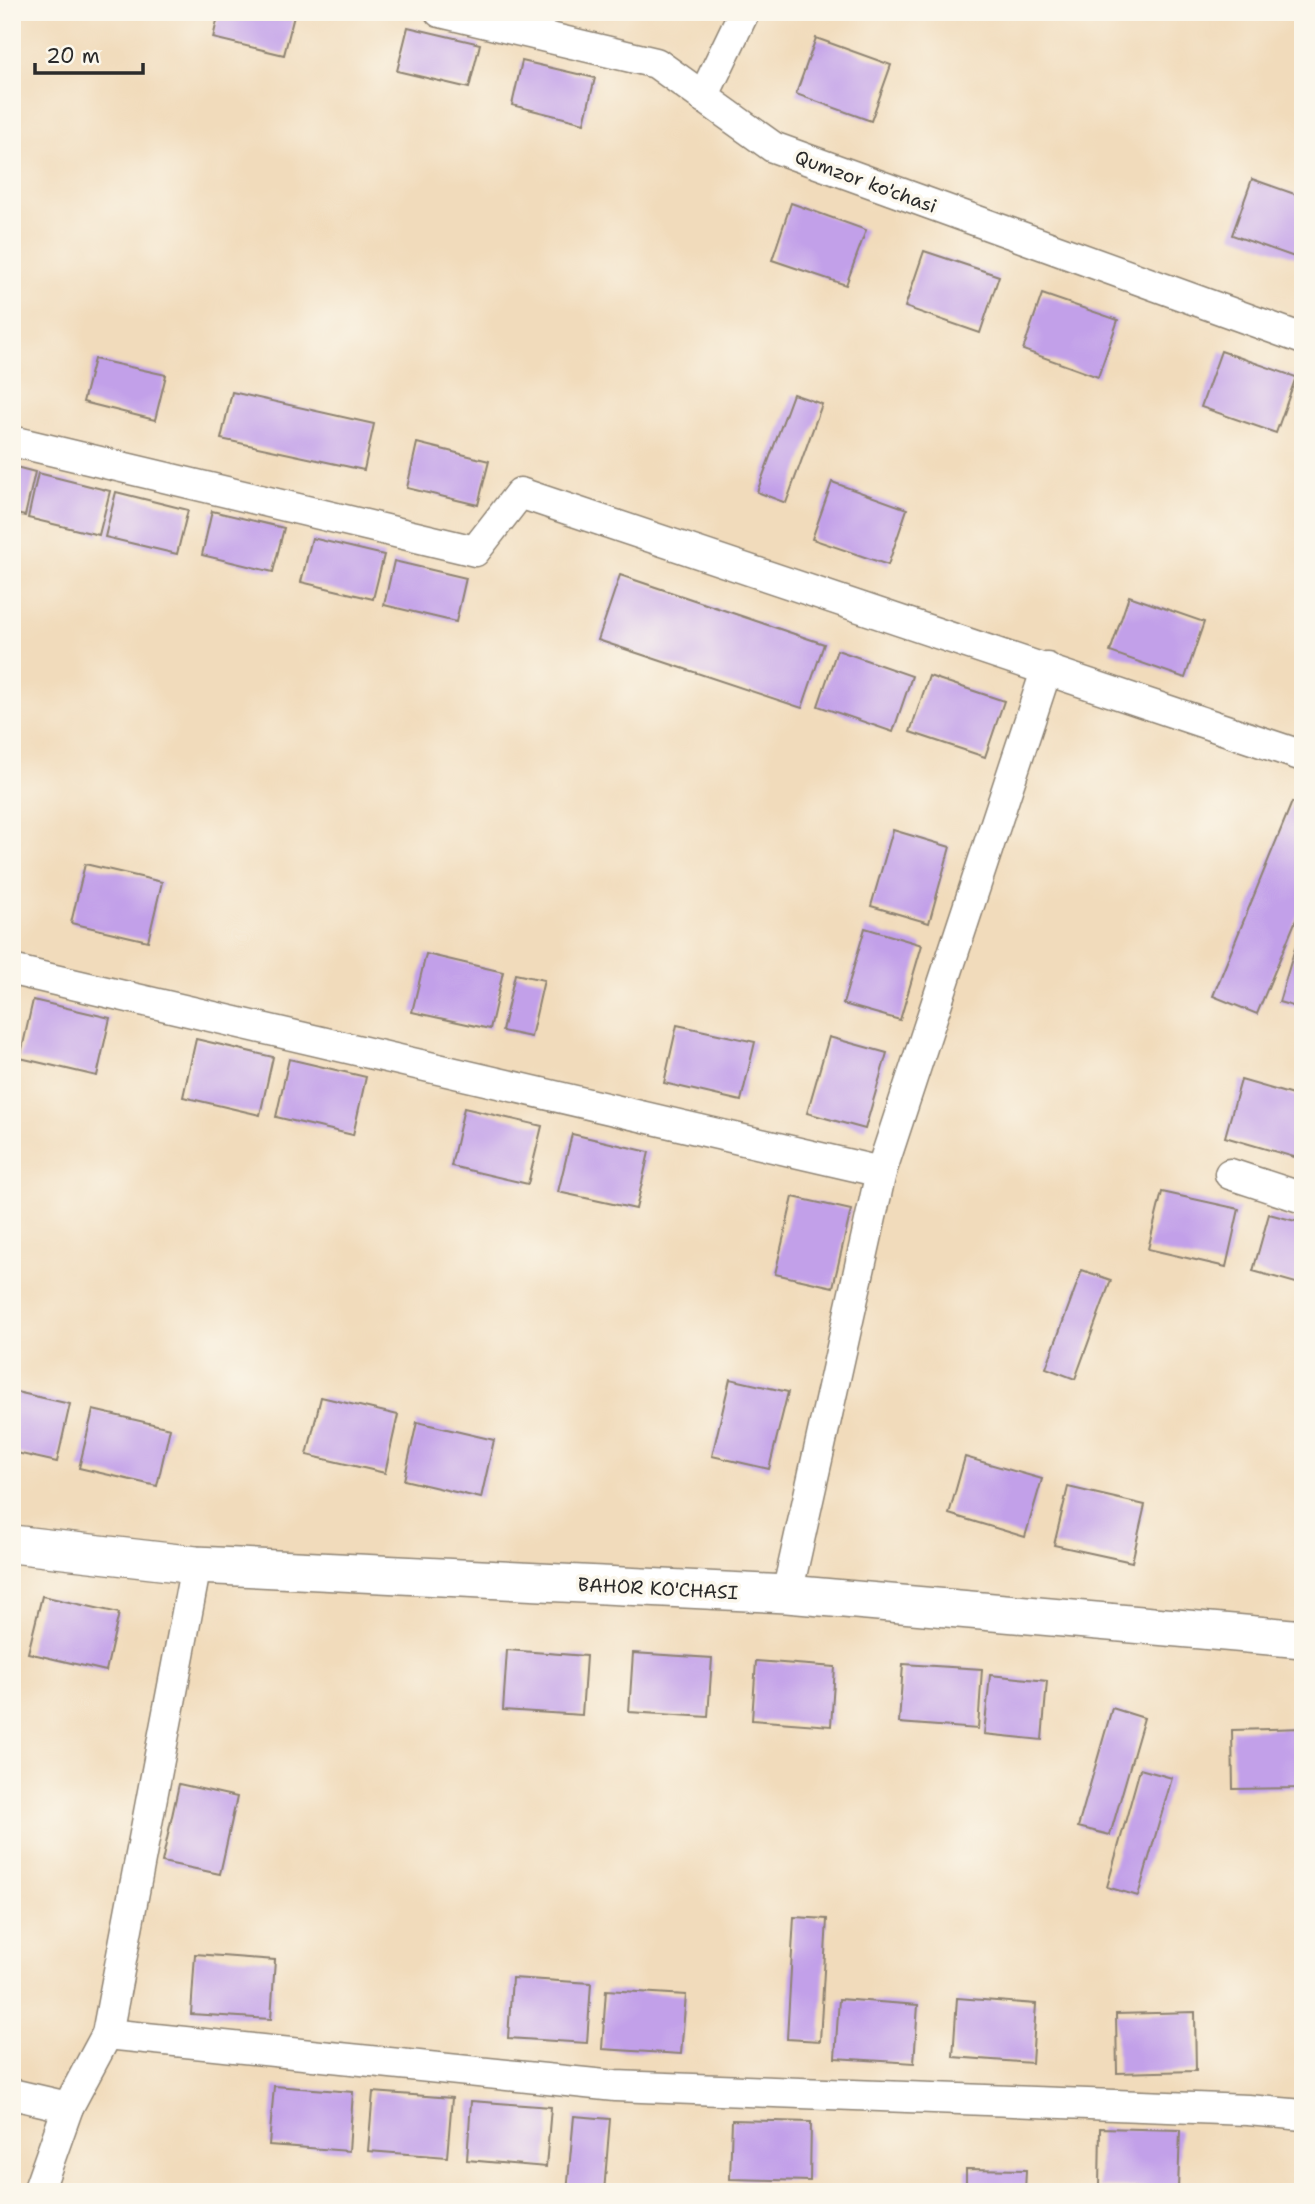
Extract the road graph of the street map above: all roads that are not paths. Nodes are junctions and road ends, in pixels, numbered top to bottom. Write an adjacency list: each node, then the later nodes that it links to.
1 (440, 12): 3 (street, Qumzor ko'chasi)
2 (744, 12): 3 (street)
3 (703, 97): 4 (street, Qumzor ko'chasi)
4 (1303, 339)
5 (12, 441): 6 (street)
6 (1046, 668): 7 (street); 9 (street)
7 (1303, 756)
8 (12, 970): 9 (street)
9 (881, 1172): 14 (street)
10 (1230, 1174): 11 (street)
11 (1303, 1198)
12 (12, 1544): 13 (street, BAHOR KO'CHASI)
13 (196, 1566): 14 (street, BAHOR KO'CHASI); 16 (street)
14 (787, 1594): 15 (street, BAHOR KO'CHASI)
15 (1303, 1639)
16 (107, 2034): 18 (street); 19 (street)
17 (12, 2094): 18 (street)
18 (68, 2107): 20 (street)
19 (1303, 2115)
20 (38, 2192)

